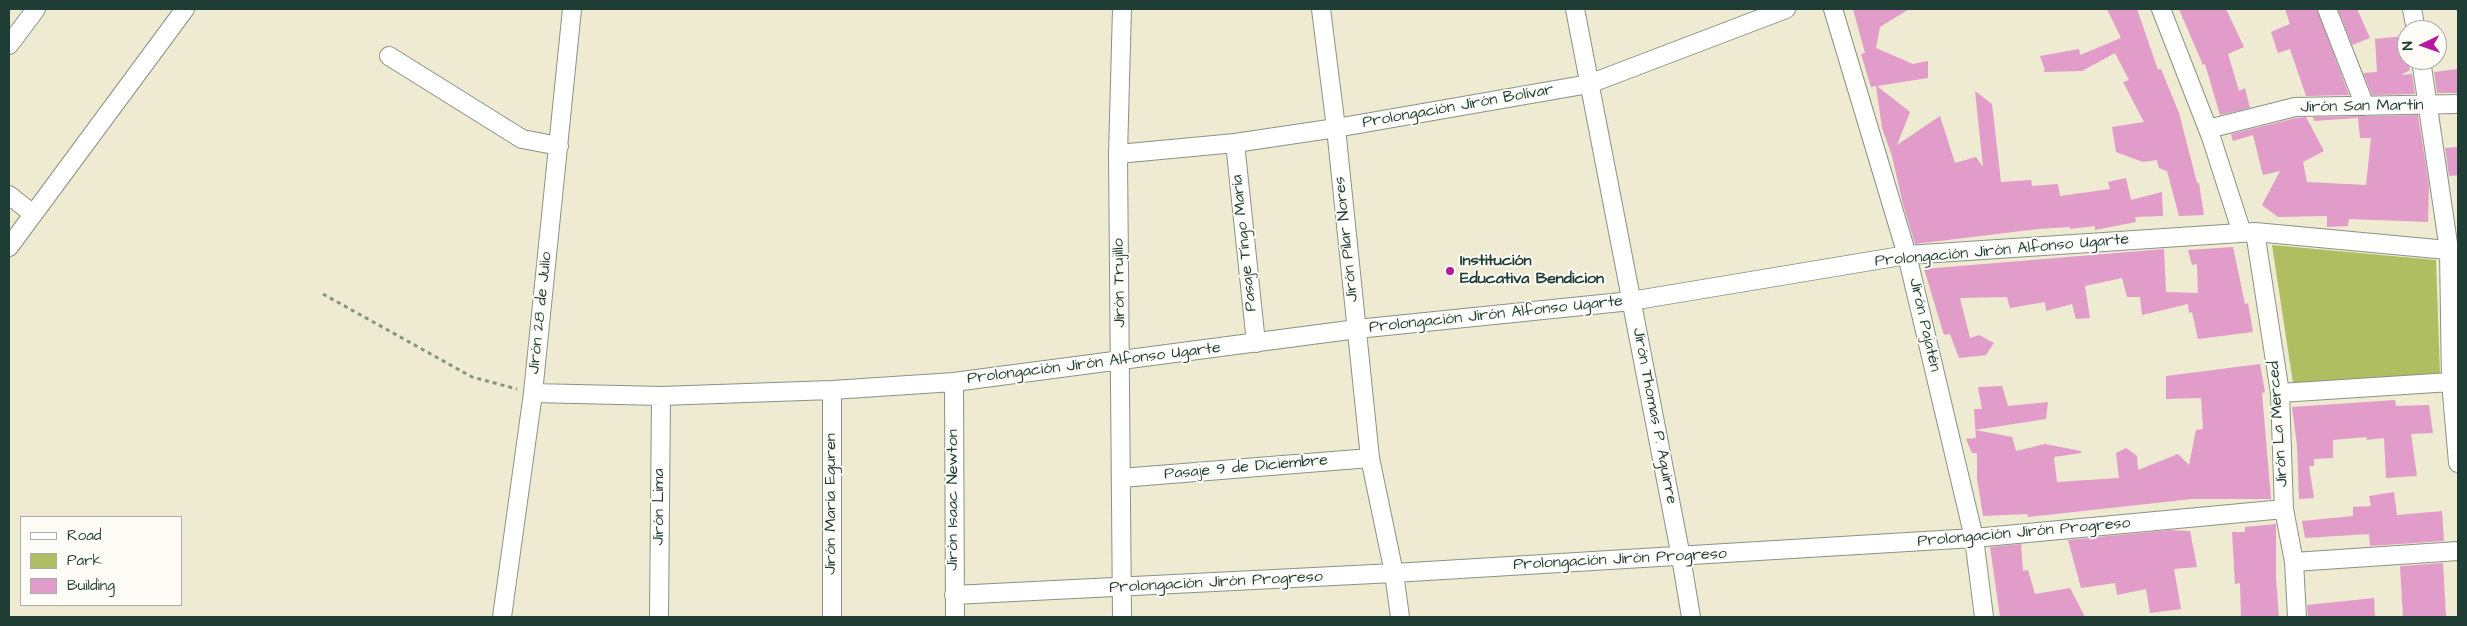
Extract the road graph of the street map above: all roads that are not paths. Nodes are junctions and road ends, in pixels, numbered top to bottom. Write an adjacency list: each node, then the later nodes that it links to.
1 (36, 9): 11 (street)
2 (185, 9): 24 (street)
3 (572, 9): 21 (street, Jirón 28 de Julio)
4 (1122, 9): 22 (street, Jirón Trujillo)
5 (1321, 9): 18 (street, Jirón Pilar Nores)
6 (1575, 9): 14 (street, Jirón Thomas P. Aguirre)
7 (1786, 9): 14 (street, Prolongación Jirón Bolívar)
8 (1832, 9): 28 (street, Jirón Pajatén)
9 (2162, 9): 19 (street, Jirón La Merced)
10 (2326, 9): 16 (street)
11 (9, 45)
12 (389, 56): 21 (street)
13 (2423, 70): 17 (street)
14 (1589, 84): 18 (street, Prolongación Jirón Bolívar); 29 (street, Jirón Thomas P. Aguirre)
15 (2458, 104): 17 (street, Jirón San Martín)
16 (2365, 106): 17 (street, Jirón San Martín); 19 (street, Jirón San Martín)
17 (2428, 106): 27 (street)
18 (1336, 128): 20 (street, Prolongación Jirón Bolívar); 30 (street, Jirón Pilar Nores)
19 (2208, 129): 25 (street, Jirón La Merced)
20 (1235, 143): 22 (street, Prolongación Jirón Bolívar); 31 (street, Pasaje Tingo María)
21 (559, 146): 37 (street, Jirón 28 de Julio)
22 (1118, 154): 32 (street, Jirón Trujillo)
23 (9, 196): 24 (street)
24 (33, 214): 26 (street)
25 (2249, 233): 27 (street, Prolongación Jirón Alfonso Ugarte); 28 (street, Prolongación Jirón Alfonso Ugarte); 36 (street, Jirón La Merced)
26 (9, 247)
27 (2455, 252): 34 (street)
28 (1907, 255): 29 (street, Prolongación Jirón Alfonso Ugarte); 43 (street, Jirón Pajatén)
29 (1631, 301): 30 (street, Prolongación Jirón Alfonso Ugarte); 45 (street, Jirón Thomas P. Aguirre)
30 (1357, 329): 31 (street, Prolongación Jirón Alfonso Ugarte); 39 (street, Jirón Pilar Nores)
31 (1256, 343): 32 (street, Prolongación Jirón Alfonso Ugarte)
32 (1121, 361): 33 (street, Prolongación Jirón Alfonso Ugarte); 41 (street, Jirón Trujillo)
33 (954, 382): 35 (street, Prolongación Jirón Alfonso Ugarte); 49 (street, Jirón Isaac Newton)
34 (2452, 382): 36 (street); 40 (street)
35 (832, 390): 38 (street, Prolongación Jirón Alfonso Ugarte); 52 (street, Jirón María Eguren)
36 (2280, 392): 42 (street, Jirón La Merced)
37 (533, 393): 38 (street, Prolongación Jirón Alfonso Ugarte); 50 (street, Jirón 28 de Julio)
38 (661, 396): 51 (street, Jirón Lima)
39 (1370, 458): 41 (street, Pasaje 9 de Diciembre); 47 (street, Jirón Pilar Nores)
40 (2458, 463)
41 (1122, 478): 48 (street, Jirón Trujillo)
42 (2284, 509): 43 (street, Prolongación Jirón Progreso); 46 (street, Jirón La Merced)
43 (1974, 538): 45 (street, Prolongación Jirón Progreso); 57 (street, Jirón Pajatén)
44 (2458, 551): 46 (street)
45 (1681, 557): 47 (street, Prolongación Jirón Progreso); 56 (street, Jirón Thomas P. Aguirre)
46 (2294, 562): 58 (street, Jirón La Merced)
47 (1394, 573): 48 (street, Prolongación Jirón Progreso); 55 (street, Jirón Pilar Nores)
48 (1123, 588): 49 (street, Prolongación Jirón Progreso); 54 (street, Jirón Trujillo)
49 (954, 595): 53 (street, Jirón Isaac Newton)
50 (502, 617)
51 (659, 617)
52 (832, 617)
53 (955, 617)
54 (1122, 617)
55 (1400, 617)
56 (1691, 617)
57 (1984, 617)
58 (2297, 617)

